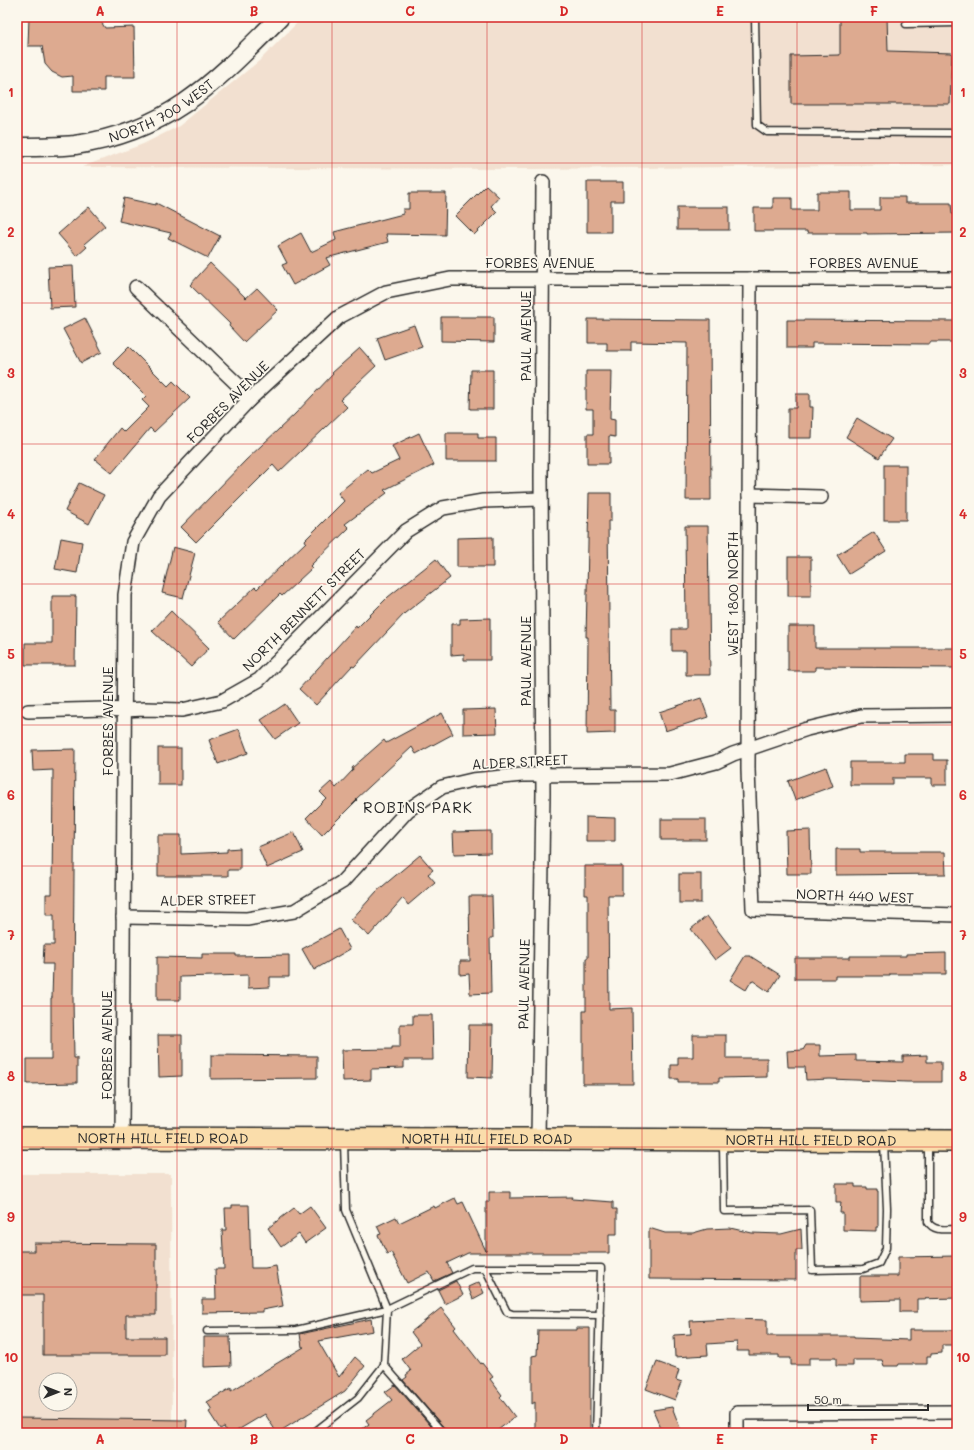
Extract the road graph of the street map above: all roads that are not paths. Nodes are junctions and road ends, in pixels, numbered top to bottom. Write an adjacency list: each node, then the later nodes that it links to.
1 (280, 17): 6 (street, NORTH 700 WEST)
2 (755, 17): 5 (lane)
3 (957, 23): 4 (lane)
4 (906, 24)
5 (957, 133)
6 (17, 147)
7 (543, 182): 8 (street, PAUL AVENUE)
8 (542, 279): 9 (street, FORBES AVENUE); 12 (street, FORBES AVENUE); 15 (street, PAUL AVENUE)
9 (750, 279): 10 (street, FORBES AVENUE); 13 (street, WEST 1800 NORTH)
10 (957, 279)
11 (136, 288): 12 (street)
12 (248, 402): 16 (street, FORBES AVENUE)
13 (749, 495): 14 (street); 19 (street, WEST 1800 NORTH)
14 (821, 497)
15 (542, 499): 16 (street, NORTH BENNETT STREET); 20 (street, PAUL AVENUE)
16 (124, 710): 17 (street, NORTH BENNETT STREET); 23 (street, FORBES AVENUE)
17 (28, 711)
18 (957, 715): 19 (street, ALDER STREET)
19 (748, 749): 20 (street, ALDER STREET); 21 (street, WEST 1800 NORTH)
20 (543, 776): 23 (street, ALDER STREET); 27 (street, PAUL AVENUE)
21 (753, 909): 22 (street, NORTH 440 WEST)
22 (957, 915)
23 (123, 917): 25 (street, FORBES AVENUE)
24 (17, 1138): 25 (main road, NORTH HILL FIELD ROAD)
25 (122, 1138): 26 (main road, NORTH HILL FIELD ROAD)
26 (344, 1139): 27 (main road, NORTH HILL FIELD ROAD); 34 (lane)
27 (538, 1139): 28 (main road, NORTH HILL FIELD ROAD)
28 (723, 1140): 29 (main road, NORTH HILL FIELD ROAD); 29 (lane)
29 (884, 1140): 30 (main road, NORTH HILL FIELD ROAD)
30 (928, 1141): 31 (main road, NORTH HILL FIELD ROAD); 32 (lane)
31 (957, 1141)
32 (957, 1229)
33 (485, 1268): 34 (lane); 35 (lane); 35 (lane)
34 (387, 1309): 36 (lane); 37 (lane)
35 (600, 1315): 41 (lane)
36 (207, 1331)
37 (384, 1365): 39 (lane); 40 (lane)
38 (957, 1412): 42 (street)
39 (313, 1433)
40 (443, 1433)
41 (596, 1433)
42 (737, 1433)

